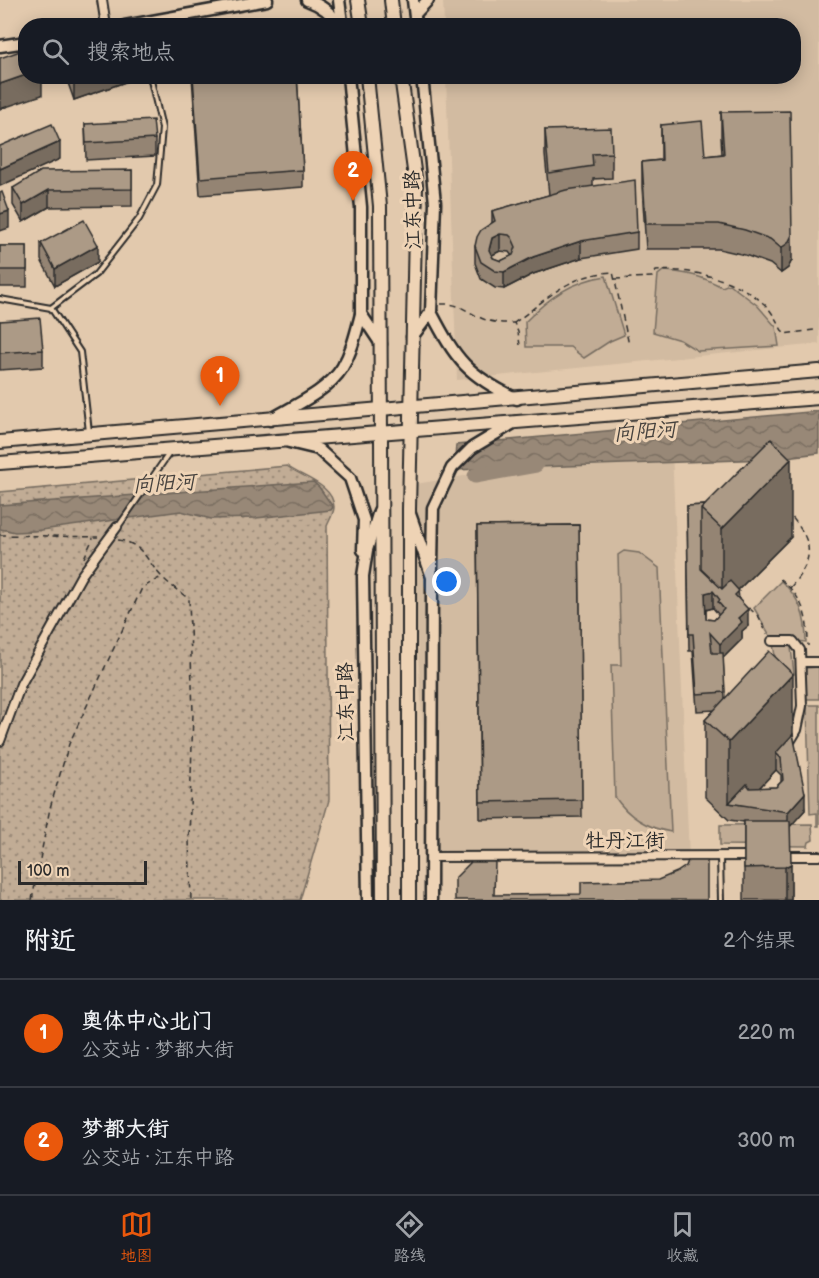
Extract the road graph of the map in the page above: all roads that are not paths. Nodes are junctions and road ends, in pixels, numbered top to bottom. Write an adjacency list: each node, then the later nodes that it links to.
1 (102, 0): 9 (street)
2 (267, 0): 10 (street)
3 (307, 0): 11 (street)
4 (339, 0): 12 (street)
5 (358, 0): 13 (main road)
6 (391, 0): 14 (main road)
7 (413, 0): 15 (street)
8 (428, 0): 16 (street)
9 (105, 18)
10 (170, 18)
11 (336, 18)
12 (340, 18)
13 (361, 18)
14 (393, 18)
15 (416, 18)
16 (417, 18)
17 (18, 43): 18 (street)
18 (0, 46)
19 (152, 84): 25 (lane)
20 (349, 84): 27 (street)
21 (368, 84): 29 (main road, 江东中路)
22 (402, 84): 28 (main road, 江东中路)
23 (423, 84): 26 (street, 江东中路)
24 (0, 299): 25 (lane)
25 (51, 308): 39 (lane)
26 (431, 308): 28 (street); 32 (street)
27 (362, 314): 29 (street); 35 (street)
28 (412, 337): 33 (main road, 江东中路)
29 (381, 344): 34 (main road, 江东中路)
30 (819, 371): 32 (main road)
31 (819, 398): 36 (main road)
32 (517, 399): 33 (main road)
33 (411, 406): 34 (main road); 37 (main road, 江东中路)
34 (380, 409): 35 (main road); 38 (main road, 江东中路)
35 (270, 420): 39 (main road)
36 (516, 422): 37 (main road); 48 (street)
37 (410, 430): 38 (main road); 45 (main road, 江东中路)
38 (381, 431): 40 (main road); 44 (main road, 江东中路)
39 (89, 435): 41 (main road)
40 (280, 440): 42 (main road); 47 (street)
41 (0, 442)
42 (172, 448): 43 (main road); 46 (lane)
43 (0, 462)
44 (381, 505): 47 (street, 江东中路); 60 (main road, 江东中路)
45 (409, 509): 48 (street, 江东中路); 61 (main road, 江东中路)
46 (117, 527): 52 (street)
47 (363, 576): 59 (street, 江东中路)
48 (432, 577): 57 (street, 江东中路)
49 (770, 638): 50 (street)
50 (805, 662): 51 (street); 53 (street)
51 (819, 662)
52 (0, 741)
53 (788, 746)
54 (764, 856): 58 (street, 牡丹江街)
55 (775, 856): 56 (street)
56 (819, 856)
57 (431, 857): 58 (street, 牡丹江街); 62 (street, 江东中路)
58 (720, 857): 63 (lane)
59 (368, 900)
60 (383, 900)
61 (409, 900)
62 (431, 900)
63 (721, 900)

